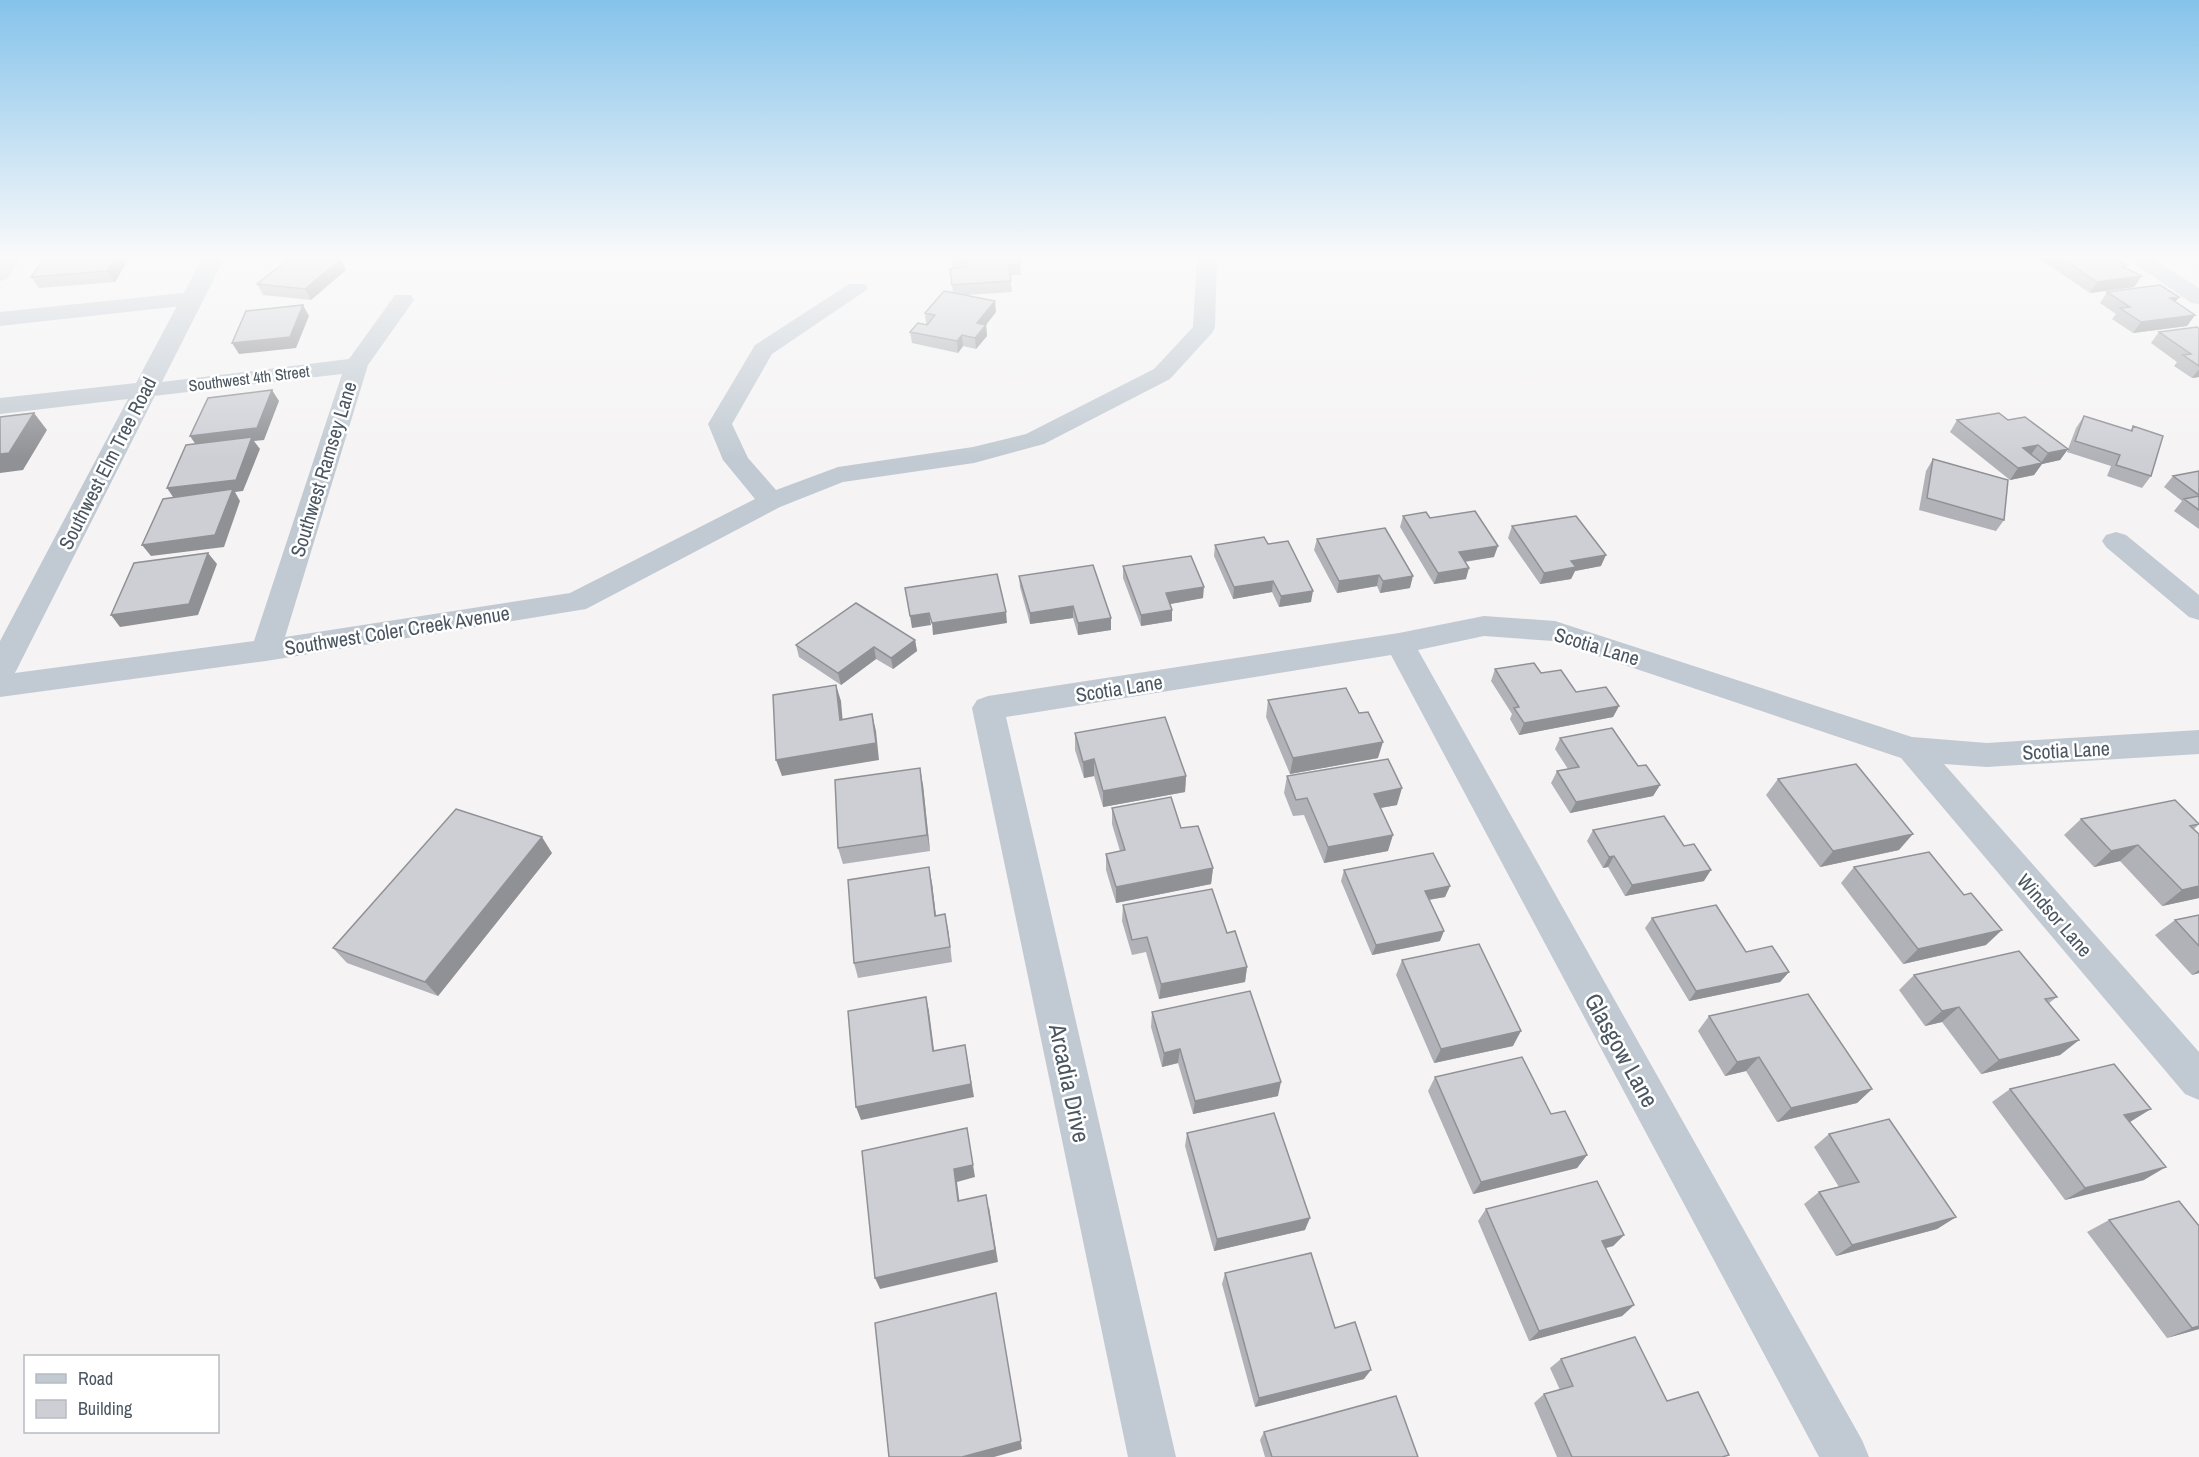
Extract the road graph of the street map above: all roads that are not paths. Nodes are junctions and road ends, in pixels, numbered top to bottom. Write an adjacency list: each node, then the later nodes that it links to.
1 (180, 323): 6 (street, Southwest Elm Tree Road)
2 (386, 323): 5 (street, Southwest Ramsey Lane)
3 (805, 323): 8 (street)
4 (1204, 323): 8 (street, Southwest Coler Creek Avenue)
5 (356, 365): 6 (street, Southwest 4th Street); 12 (street, Southwest Ramsey Lane)
6 (145, 390): 7 (street, Southwest 4th Street); 13 (street, Southwest Elm Tree Road)
7 (0, 406)
8 (771, 501): 12 (street, Southwest Coler Creek Avenue)
9 (2116, 541): 10 (street)
10 (2199, 610)
11 (1399, 643): 15 (street, Scotia Lane); 17 (street, Scotia Lane); 20 (street, Glasgow Lane)
12 (266, 650): 14 (street, Southwest Coler Creek Avenue)
13 (0, 671)
14 (0, 686)
15 (988, 708): 19 (street, Arcadia Drive)
16 (2199, 742): 17 (street, Scotia Lane)
17 (1912, 749): 18 (street, Windsor Lane)
18 (2199, 1081)
19 (1152, 1457)
20 (1845, 1457)

